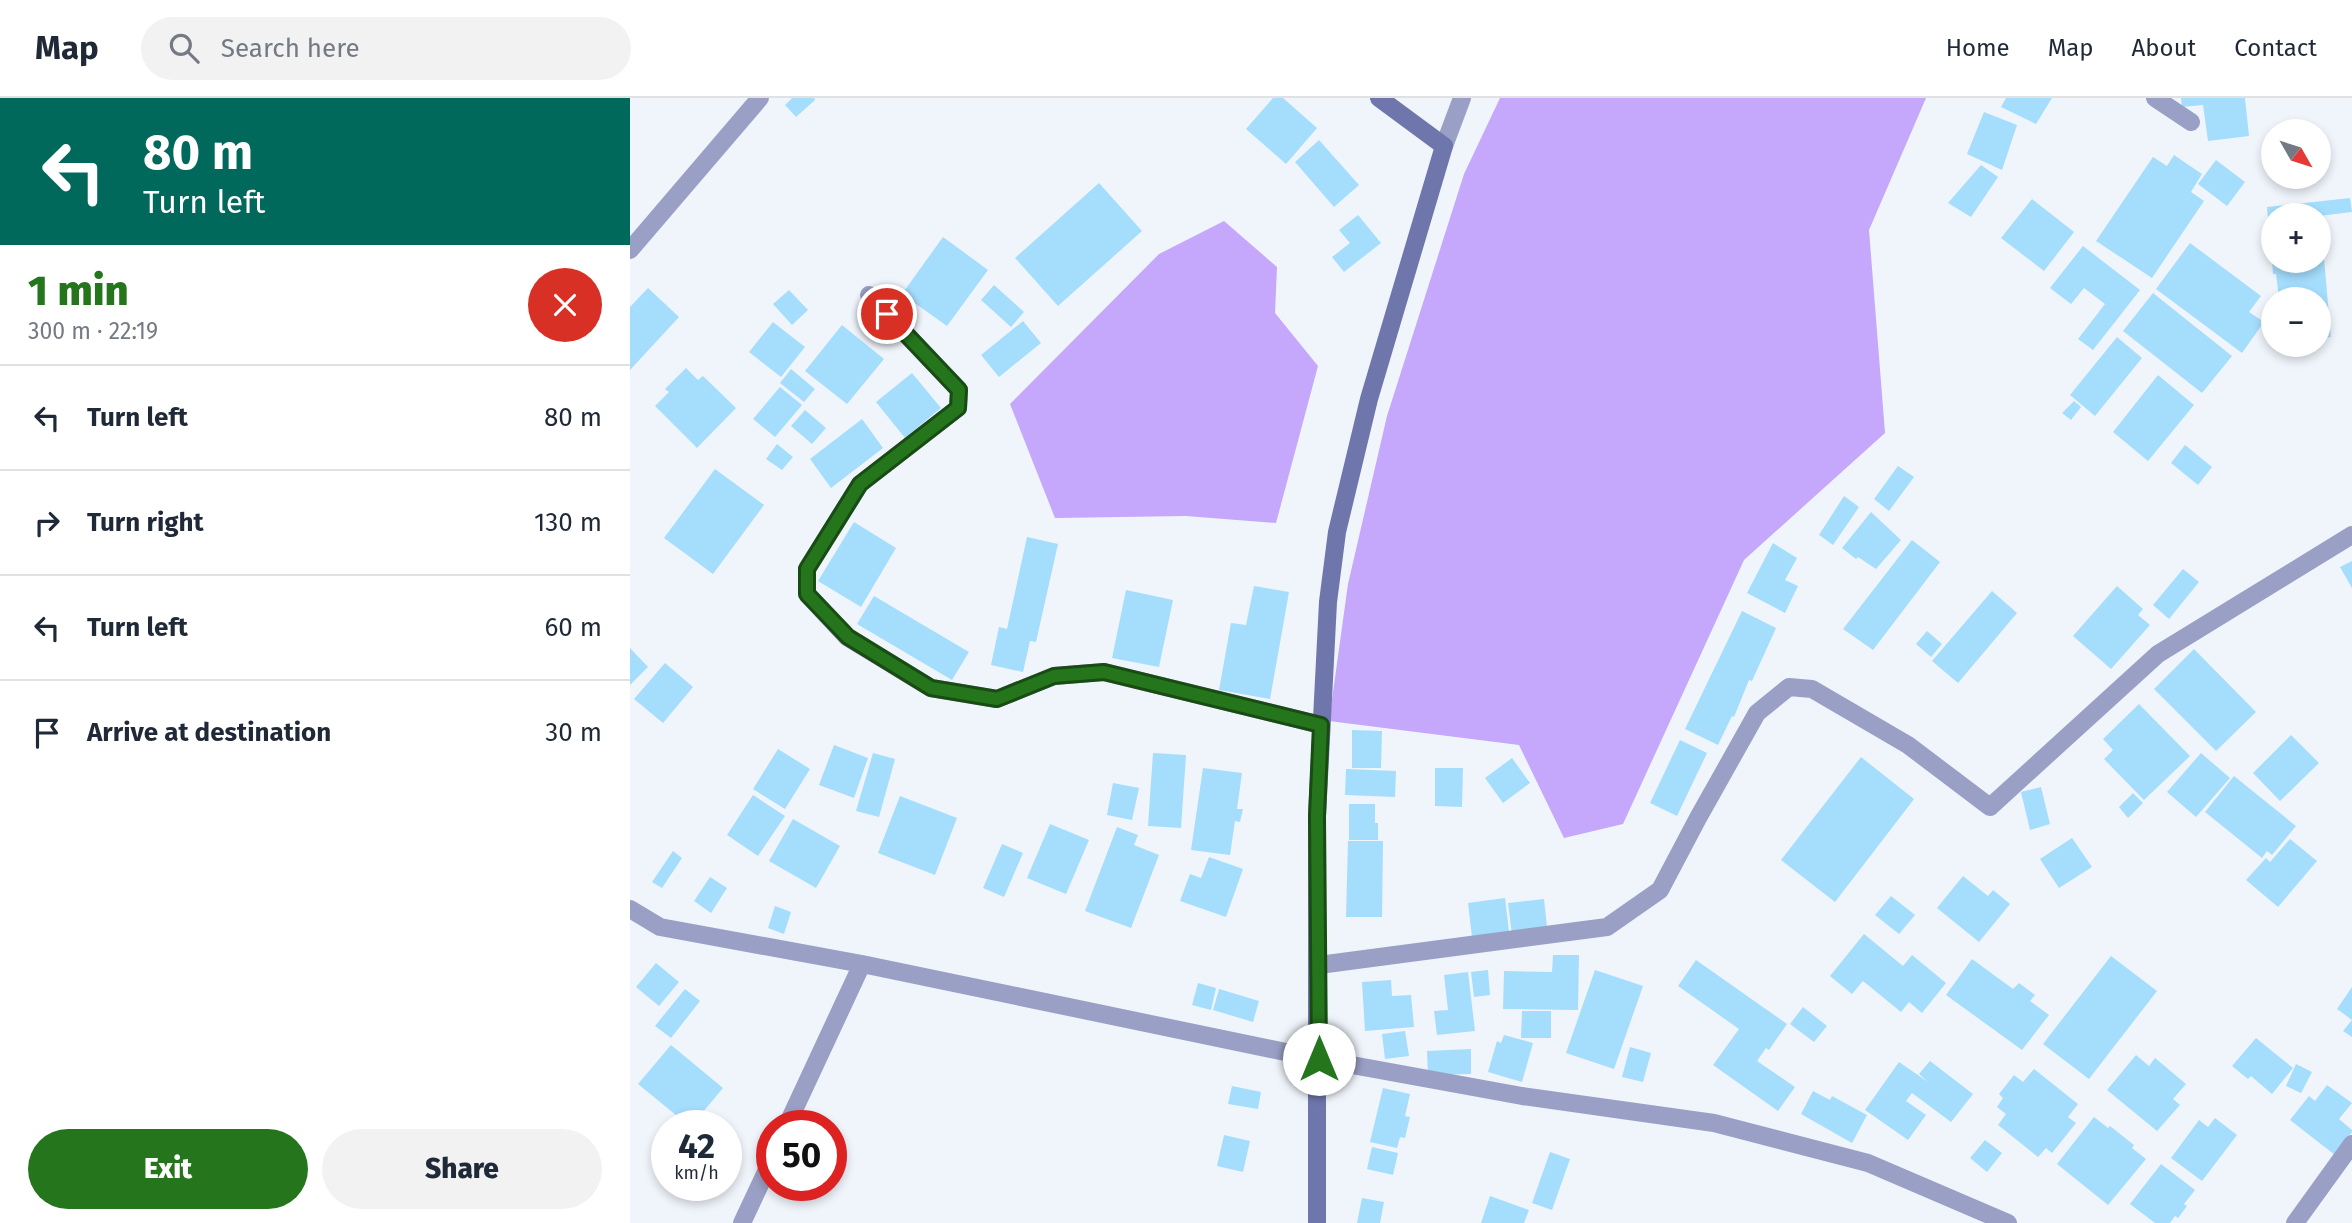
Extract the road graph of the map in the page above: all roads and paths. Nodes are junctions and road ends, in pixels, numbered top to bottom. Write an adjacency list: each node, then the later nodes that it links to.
1 (1379, 98): 6 (main road)
2 (1462, 98): 6 (street)
3 (2154, 98): 5 (street)
4 (754, 100): 7 (street)
5 (2191, 122)
6 (1444, 146): 10 (main road)
7 (630, 250)
8 (869, 295): 10 (street)
9 (2352, 535): 13 (street)
10 (1321, 725): 13 (main road)
11 (630, 909): 12 (street)
12 (862, 964): 14 (street); 15 (street)
13 (1319, 965): 14 (main road)
14 (1319, 1059): 19 (main road); 20 (street)
15 (794, 1110)
16 (2352, 1144): 21 (street)
17 (756, 1193): 18 (street)
18 (742, 1223)
19 (1317, 1223)
20 (2008, 1223)
21 (2295, 1223)

